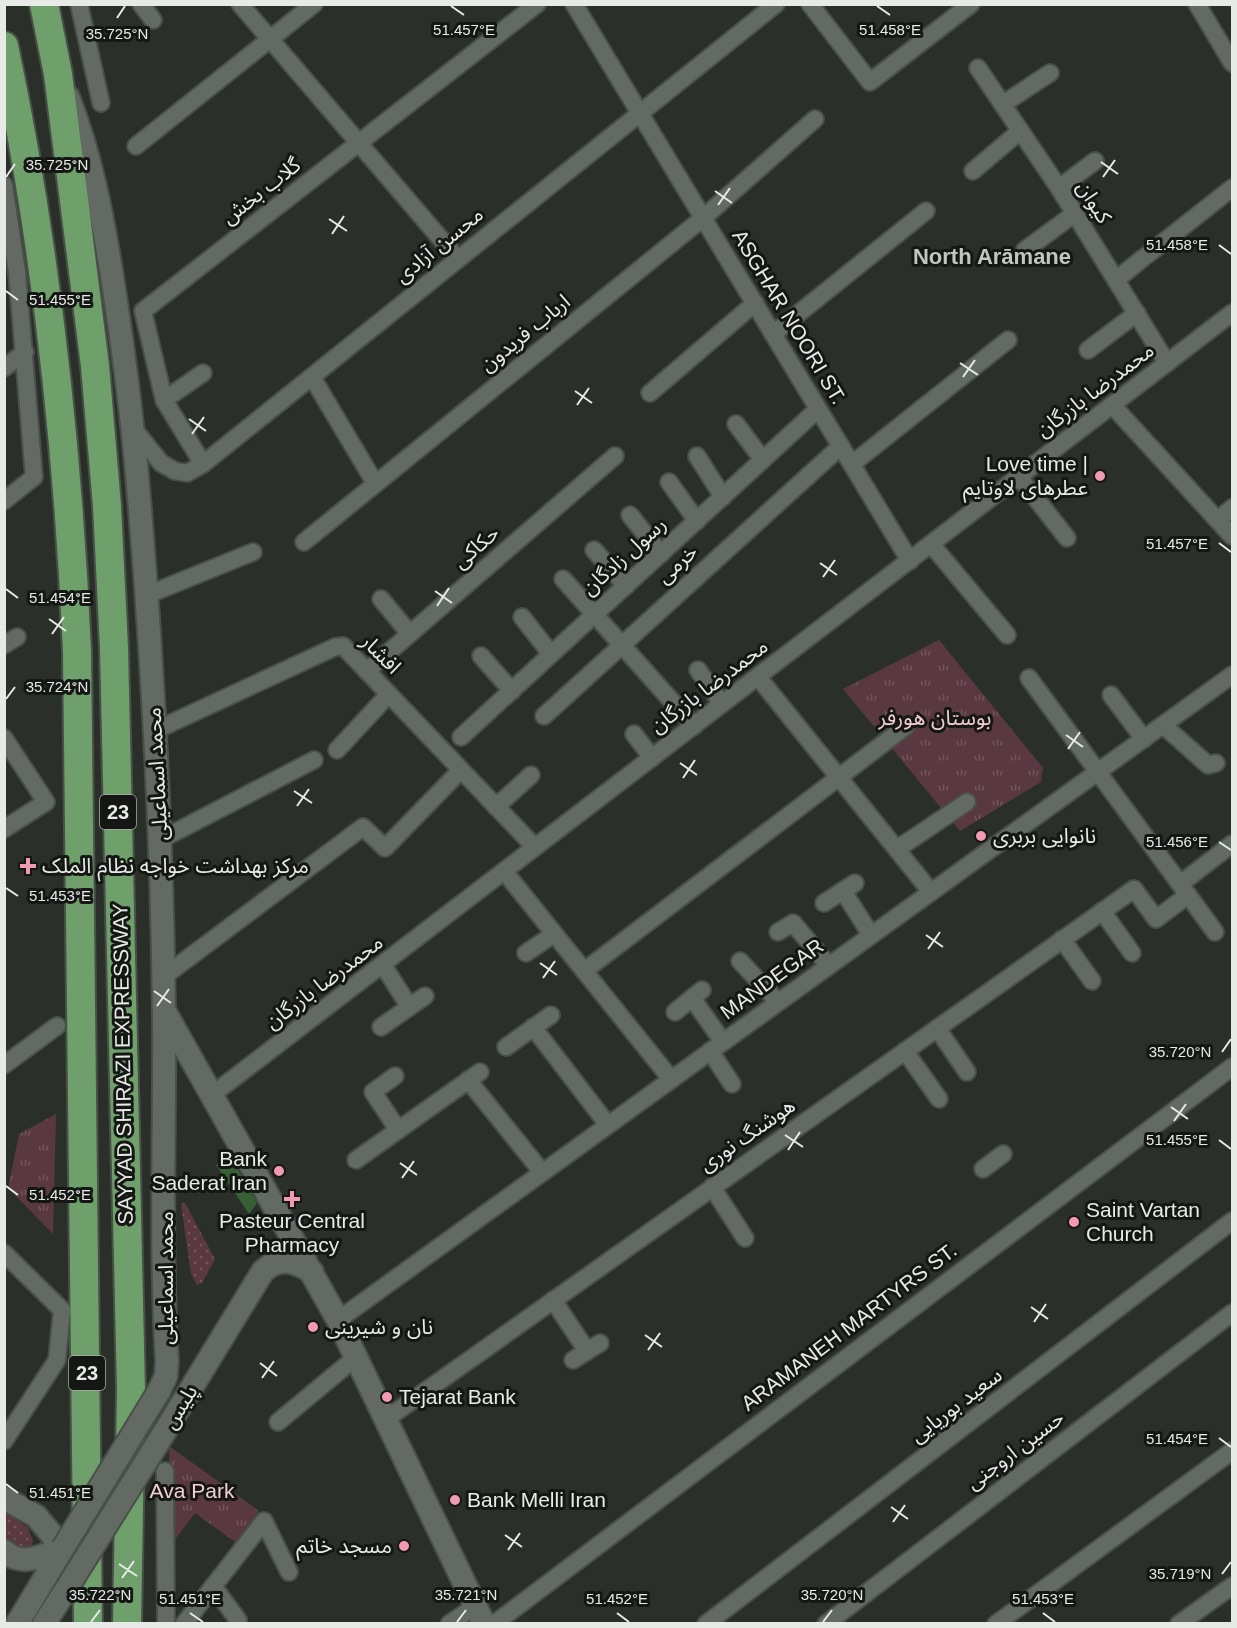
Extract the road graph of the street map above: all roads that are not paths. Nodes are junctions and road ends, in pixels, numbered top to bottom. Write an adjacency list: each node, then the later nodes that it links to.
1 (44, 4): 17 (highway, SAYYAD SHIRAZI EXPRESSWAY / 23)
2 (141, 4): 12 (street)
3 (240, 4): 13 (street)
4 (314, 4): 13 (street)
5 (537, 4): 24 (street, گلاب بخش)
6 (776, 4): 21 (street, محسن آزادی)
7 (810, 4): 8 (street)
8 (971, 4)
9 (1197, 4): 15 (street)
10 (83, 7): 19 (street)
11 (580, 7): 21 (street, ASGHAR NOORI ST.)
12 (153, 20)
13 (270, 39): 24 (street); 25 (street)
14 (4, 46): 196 (highway, SAYYAD SHIRAZI EXPRESSWAY / 23)
15 (1233, 63)
16 (978, 68): 20 (street, کیوان)
17 (58, 74): 53 (main road, محمد اسماعیلی); 197 (highway, SAYYAD SHIRAZI EXPRESSWAY / 23)
18 (1050, 74): 20 (street)
19 (101, 103)
20 (1003, 104): 23 (street, کیوان)
21 (640, 113): 33 (street, ASGHAR NOORI ST.); 35 (street, محسن آزادی)
22 (815, 119): 33 (street, ارباب فریدون)
23 (1020, 131): 27 (street); 29 (street, کیوان)
24 (359, 143): 35 (street); 49 (street, گلاب بخش)
25 (136, 146)
26 (1095, 161): 29 (street)
27 (974, 171)
28 (5, 186): 43 (street)
29 (1059, 188): 32 (street, کیوان)
30 (1233, 188): 36 (street)
31 (926, 211): 40 (street)
32 (1074, 214): 34 (street); 36 (street, کیوان)
33 (703, 218): 37 (street, ASGHAR NOORI ST.); 62 (street, ارباب فریدون)
34 (1025, 250)
35 (458, 259): 47 (street, محسن آزادی)
36 (1116, 280): 38 (street, کیوان)
37 (754, 303): 40 (street, ASGHAR NOORI ST.); 48 (street)
38 (1137, 313): 42 (street); 44 (street, کیوان)
39 (1233, 313): 44 (street, محمدرضا بازرگان)
40 (773, 334): 51 (street, ASGHAR NOORI ST.)
41 (1008, 340): 59 (street)
42 (1088, 350)
43 (25, 352): 45 (street); 64 (street)
44 (1167, 363): 50 (street, محمدرضا بازرگان)
45 (4, 368)
46 (203, 373): 49 (street)
47 (312, 376): 58 (street, محسن آزادی); 62 (street)
48 (650, 393)
49 (164, 400): 58 (street, گلاب بخش)
50 (1112, 405): 60 (street, محمدرضا بازرگان); 68 (street)
51 (818, 409): 54 (street, ASGHAR NOORI ST.); 57 (street, رسول زادگان)
52 (736, 424): 57 (street)
53 (133, 428): 58 (street, محسن آزادی); 79 (main road, محمد اسماعیلی)
54 (841, 446): 59 (street, ASGHAR NOORI ST.); 85 (street, خرمی)
55 (615, 456): 83 (street, حکاکی)
56 (697, 456): 63 (street)
57 (763, 460): 63 (street, رسول زادگان)
58 (203, 464)
59 (852, 464): 76 (street, ASGHAR NOORI ST.)
60 (1019, 477): 70 (street); 72 (street, محمدرضا بازرگان)
61 (669, 482): 67 (street)
62 (375, 483): 71 (street, ارباب فریدون)
63 (723, 497): 67 (street, رسول زادگان)
64 (4, 501)
65 (1233, 508): 68 (street)
66 (630, 515): 75 (street)
67 (697, 520): 75 (street, رسول زادگان)
68 (1218, 520): 69 (street)
69 (1233, 536)
70 (1067, 538)
71 (304, 542)
72 (931, 544): 76 (street, محمدرضا بازرگان); 84 (street)
73 (594, 550): 78 (street)
74 (253, 552): 79 (street)
75 (661, 554): 78 (street, رسول زادگان)
76 (910, 561): 91 (street, محمدرضا بازرگان)
77 (563, 579): 81 (street)
78 (626, 586): 81 (street, رسول زادگان)
79 (147, 595): 101 (main road, محمد اسماعیلی)
80 (381, 599): 83 (street)
81 (596, 612): 85 (street); 86 (street, رسول زادگان)
82 (522, 617): 86 (street)
83 (410, 634): 89 (street, حکاکی)
84 (1007, 635)
85 (622, 645): 97 (street, خرمی); 99 (street)
86 (551, 654): 93 (street, رسول زادگان)
87 (481, 656): 93 (street)
88 (698, 670): 96 (street)
89 (367, 671): 94 (street, افشار); 101 (street, افشار)
90 (1233, 675): 98 (street, MANDEGAR)
91 (758, 676): 96 (street, محمدرضا بازرگان); 113 (street)
92 (1029, 678): 111 (street)
93 (512, 691): 103 (street, رسول زادگان)
94 (389, 694): 106 (street); 110 (street, افشار)
95 (1112, 694): 105 (street)
96 (723, 704): 99 (street, محمدرضا بازرگان)
97 (544, 716)
98 (1163, 725): 105 (street, MANDEGAR); 109 (street)
99 (693, 726): 107 (street, محمدرضا بازرگان)
100 (905, 727): 113 (street)
101 (154, 731): 117 (main road, محمد اسماعیلی)
102 (634, 734): 107 (street)
103 (461, 737)
104 (4, 738): 116 (street)
105 (1144, 739): 111 (street, MANDEGAR)
106 (337, 750)
107 (652, 758): 121 (street, محمدرضا بازرگان)
108 (314, 760): 117 (street)
109 (1216, 763)
110 (461, 770): 115 (street, افشار); 137 (street)
111 (1098, 772): 122 (street); 123 (street, MANDEGAR)
112 (531, 775): 115 (street)
113 (839, 777): 120 (street); 136 (street)
114 (967, 802): 120 (street)
115 (496, 807): 118 (street, افشار)
116 (4, 829)
117 (160, 840): 137 (main road, محمد اسماعیلی)
118 (530, 843)
119 (1233, 844): 122 (street)
120 (897, 849): 123 (street)
121 (504, 871): 128 (street); 134 (street, محمدرضا بازرگان)
122 (1184, 889): 125 (street, هوشنگ نوری); 127 (street)
123 (931, 892): 129 (street, MANDEGAR)
124 (824, 903): 129 (street)
125 (1102, 911): 130 (street, هوشنگ نوری); 132 (street)
126 (778, 932): 135 (street)
127 (1215, 932)
128 (554, 934): 131 (street); 136 (street)
129 (872, 935): 135 (street, MANDEGAR)
130 (1062, 939): 138 (street); 148 (street, هوشنگ نوری)
131 (526, 953)
132 (1132, 953)
133 (740, 961): 140 (street)
134 (383, 965): 141 (street); 158 (street, محمدرضا بازرگان)
135 (828, 966): 140 (street, MANDEGAR)
136 (584, 971): 156 (street)
137 (162, 976): 142 (main road, محمد اسماعیلی)
138 (1092, 981)
139 (425, 996): 141 (street)
140 (778, 1002): 149 (street, MANDEGAR)
141 (410, 1006): 146 (street)
142 (164, 1011): 158 (main road); 183 (main road, محمد اسماعیلی, bridge)
143 (675, 1012): 149 (street)
144 (551, 1015): 147 (street)
145 (57, 1026): 152 (street)
146 (381, 1027)
147 (534, 1027): 150 (street); 160 (street)
148 (938, 1028): 151 (street, هوشنگ نوری); 154 (street)
149 (717, 1046): 156 (street, MANDEGAR); 157 (street)
150 (506, 1047)
151 (905, 1051): 159 (street); 166 (street, هوشنگ نوری)
152 (4, 1065)
153 (1233, 1067): 200 (street, ARAMANEH MARTYRS ST.)
154 (967, 1072)
155 (395, 1076): 161 (street)
156 (671, 1079): 160 (street, MANDEGAR)
157 (732, 1084)
158 (213, 1094): 170 (main road)
159 (939, 1099)
160 (608, 1125): 165 (street, MANDEGAR)
161 (398, 1130): 163 (street); 165 (street)
162 (1004, 1154): 164 (street)
163 (357, 1160)
164 (983, 1169)
165 (542, 1172): 173 (street, MANDEGAR)
166 (712, 1187): 168 (street); 171 (street, هوشنگ نوری)
167 (1233, 1221): 201 (street, سعید بوریایی)
168 (745, 1238)
169 (4, 1253): 178 (street)
170 (312, 1272): 173 (main road); 189 (main road, پلیس, bridge)
171 (553, 1300): 174 (street); 176 (street, هوشنگ نوری)
172 (1233, 1312): 202 (street, حسین اروجنی)
173 (338, 1320): 175 (main road)
174 (587, 1351)
175 (355, 1358): 176 (main road); 177 (street)
176 (386, 1419): 190 (main road)
177 (278, 1422)
178 (4, 1441)
179 (1233, 1451): 203 (street)
180 (165, 1471): 192 (street)
181 (4, 1498): 182 (main road)
182 (44, 1524): 183 (main road); 185 (main road)
183 (63, 1548): 185 (main road); 193 (main road, محمد اسماعیلی)
184 (4, 1551): 185 (main road)
185 (27, 1560)
186 (289, 1572): 187 (street)
187 (213, 1586): 191 (street); 198 (street)
188 (1233, 1586): 204 (street)
189 (63, 1594): 194 (main road, پلیس); 195 (street)
190 (480, 1615): 199 (street)
191 (238, 1620)
192 (168, 1621)
193 (17, 1623)
194 (44, 1623)
195 (56, 1623)
196 (88, 1623)
197 (127, 1623)
198 (184, 1623)
199 (449, 1623)
200 (494, 1623)
201 (706, 1623)
202 (826, 1623)
203 (996, 1623)
204 (1179, 1623)

